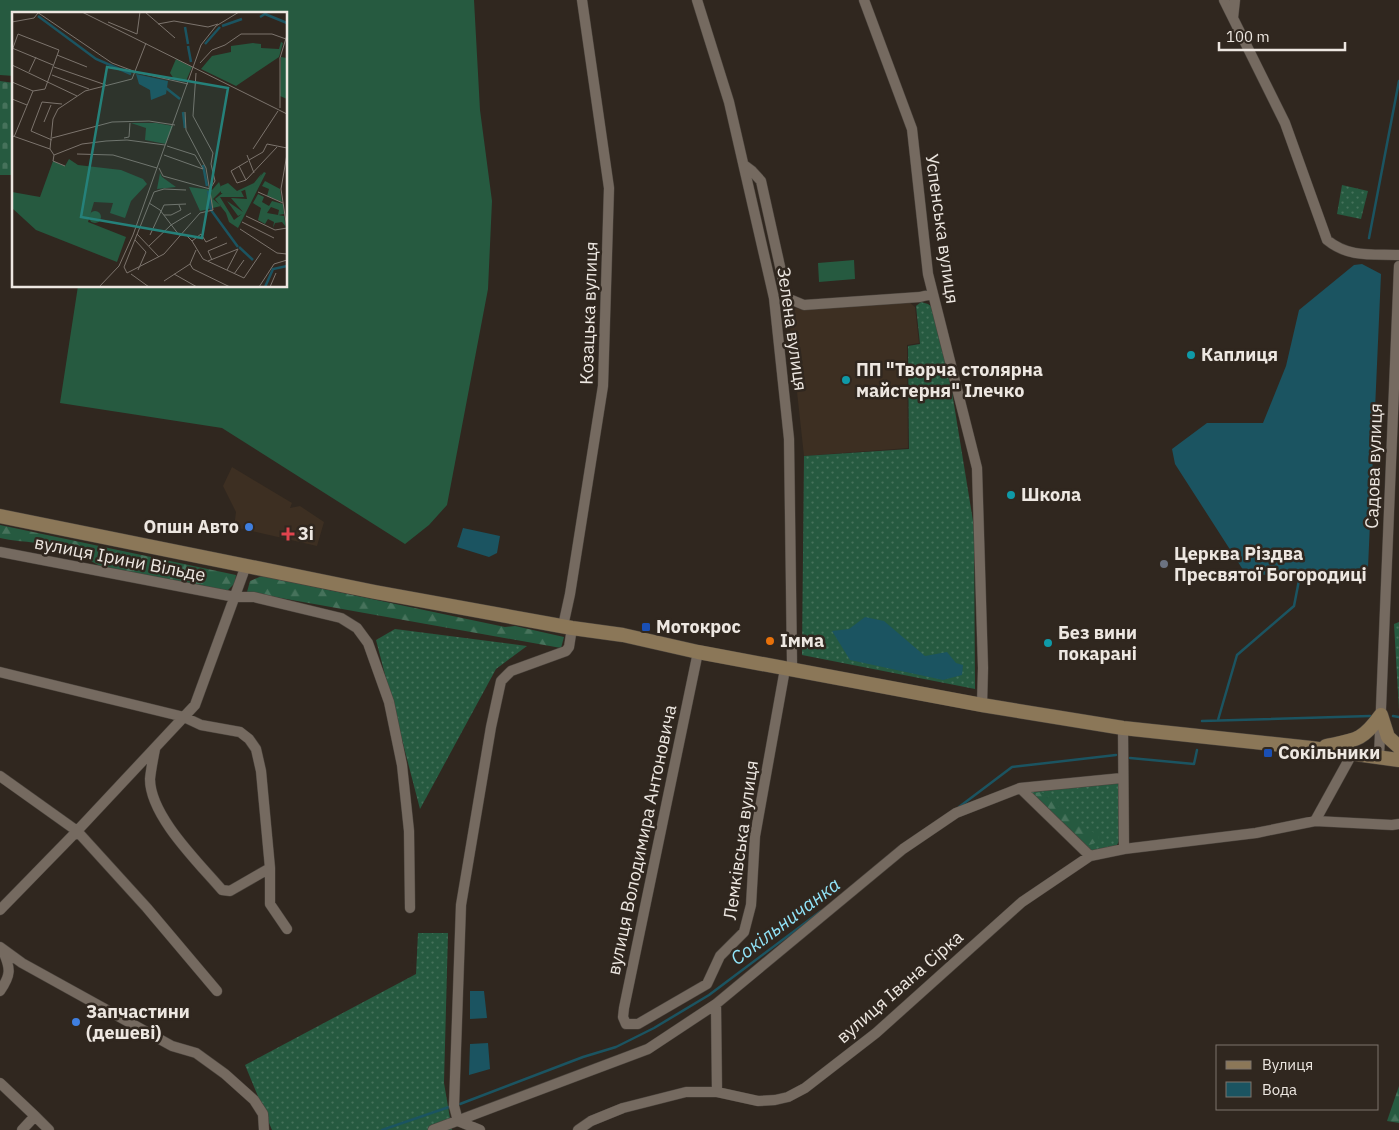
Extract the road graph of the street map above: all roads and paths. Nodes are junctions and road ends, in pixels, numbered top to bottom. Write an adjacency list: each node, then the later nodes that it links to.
1 (582, 0): 17 (street, Козацька вулиця)
2 (697, 0): 7 (street, Зелена вулиця)
3 (864, 0): 10 (street, Успенська вулиця)
4 (1224, 0): 6 (street)
5 (1235, 0): 6 (street)
6 (1233, 19): 8 (street)
7 (744, 165): 11 (street, Зелена вулиця); 12 (street)
8 (1399, 255)
9 (1399, 266): 22 (street, Садова вулиця)
10 (932, 294): 12 (street); 21 (street, Успенська вулиця)
11 (774, 298): 12 (street); 19 (street, Зелена вулиця)
12 (787, 298)
13 (0, 516): 15 (main road)
14 (0, 552): 16 (street, вулиця Ірини Вільде)
15 (248, 566): 16 (street); 17 (main road)
16 (235, 598): 23 (street); 40 (street, вулиця Ірини Вільде)
17 (568, 627): 18 (main road); 51 (street, Козацька вулиця)
18 (698, 652): 19 (main road); 47 (street, вулиця Володимира Антоновича)
19 (790, 669): 21 (main road); 47 (street, Лемківська вулиця)
20 (0, 672): 23 (street)
21 (982, 705): 24 (main road)
22 (1380, 714): 25 (main road); 26 (main road); 29 (street, Садова вулиця)
23 (184, 717): 27 (street); 39 (street)
24 (1123, 728): 25 (main road); 32 (street)
25 (1311, 748): 28 (main road)
26 (1399, 748)
27 (155, 749): 36 (street); 39 (street)
28 (1352, 754): 29 (main road); 34 (street)
29 (1379, 757): 30 (main road)
30 (1399, 760)
31 (0, 776): 36 (street)
32 (1122, 778): 33 (street); 37 (street)
33 (1020, 788): 38 (street); 46 (street)
34 (1315, 821): 35 (street, вулиця Івана Сірка); 37 (street, вулиця Івана Сірка)
35 (1399, 824)
36 (77, 831): 41 (street); 45 (street)
37 (1124, 849): 38 (street, вулиця Івана Сірка)
38 (1090, 856): 49 (street, вулиця Івана Сірка)
39 (270, 868): 42 (street)
40 (410, 908)
41 (0, 910)
42 (287, 929)
43 (0, 947): 44 (street); 54 (street)
44 (0, 991)
45 (217, 991)
46 (716, 1004): 49 (street); 51 (street)
47 (638, 1024)
48 (0, 1084): 50 (street)
49 (717, 1092): 57 (street, вулиця Івана Сірка)
50 (36, 1116): 52 (street); 53 (street)
51 (458, 1121): 55 (street); 56 (street)
52 (22, 1130)
53 (49, 1130)
54 (264, 1130)
55 (433, 1130)
56 (480, 1130)
57 (578, 1130)

